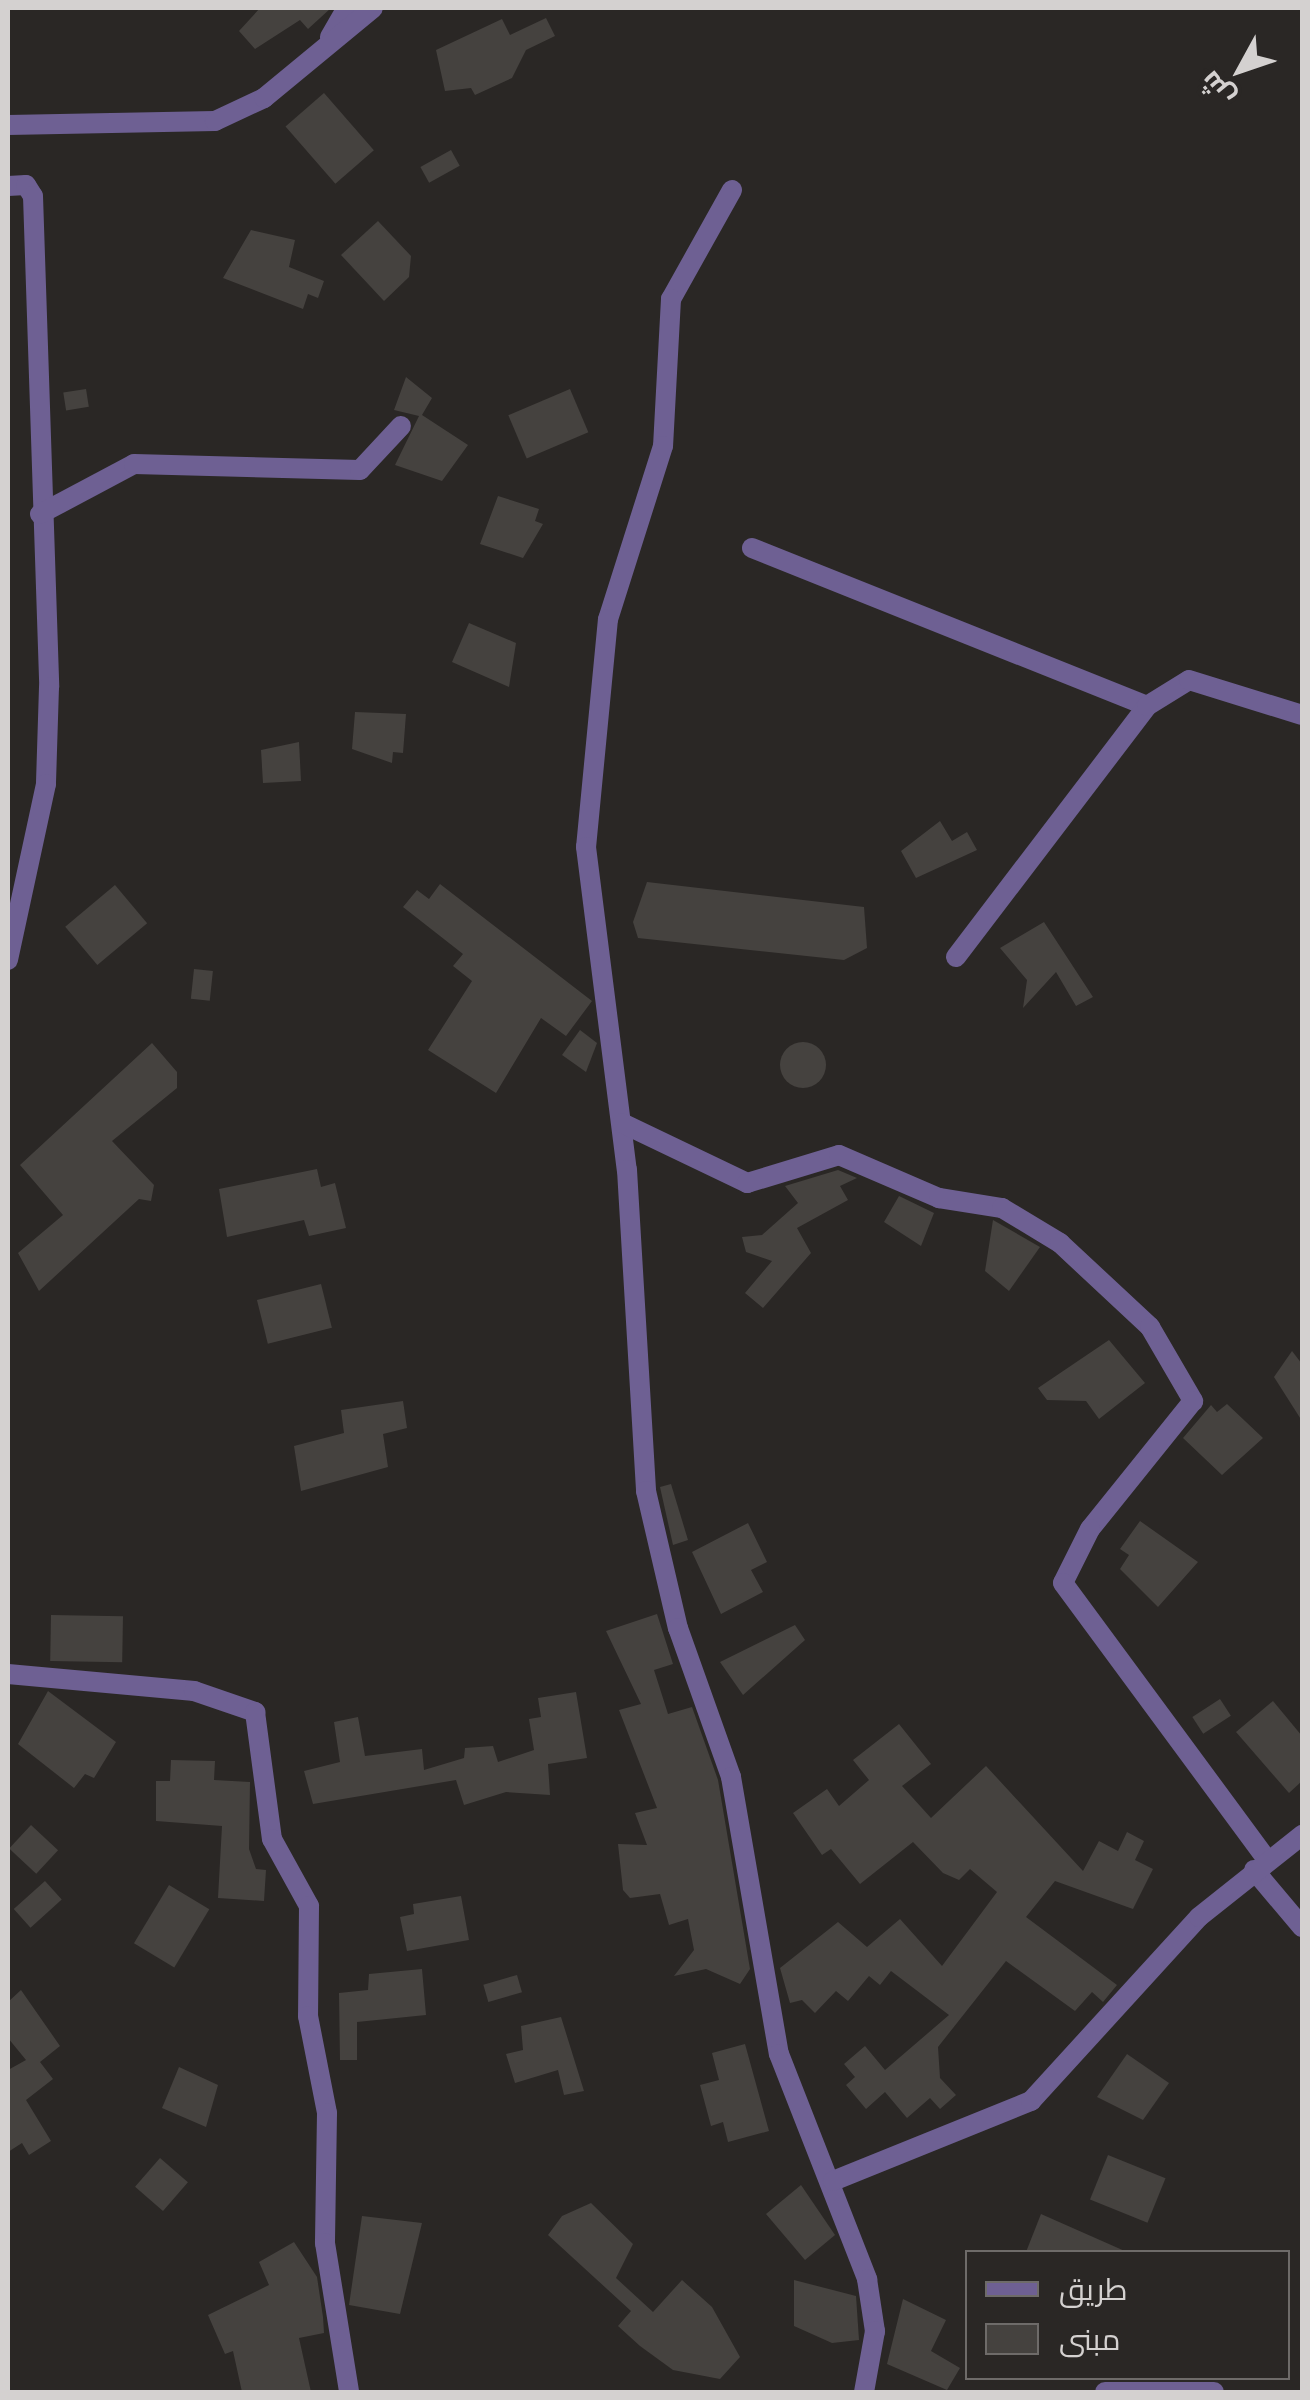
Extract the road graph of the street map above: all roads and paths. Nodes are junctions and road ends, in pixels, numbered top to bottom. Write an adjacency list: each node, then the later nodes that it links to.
1 (347, 8): 3 (street)
2 (373, 8): 3 (street)
3 (318, 56): 4 (street)
4 (8, 125)
5 (8, 186): 8 (street)
6 (732, 190): 14 (street)
7 (401, 426): 8 (street)
8 (40, 514): 13 (street)
9 (752, 548): 10 (street)
10 (1147, 706): 11 (street); 12 (street)
11 (1302, 715)
12 (956, 957)
13 (8, 960)
14 (622, 1123): 17 (street); 19 (street)
15 (8, 1674): 21 (street)
16 (1302, 1835): 17 (street)
17 (1261, 1865): 18 (street); 19 (street)
18 (1302, 1927)
19 (833, 2182): 20 (street)
20 (871, 2391)
21 (349, 2392)
22 (1104, 2392): 23 (street)
23 (1214, 2392)

